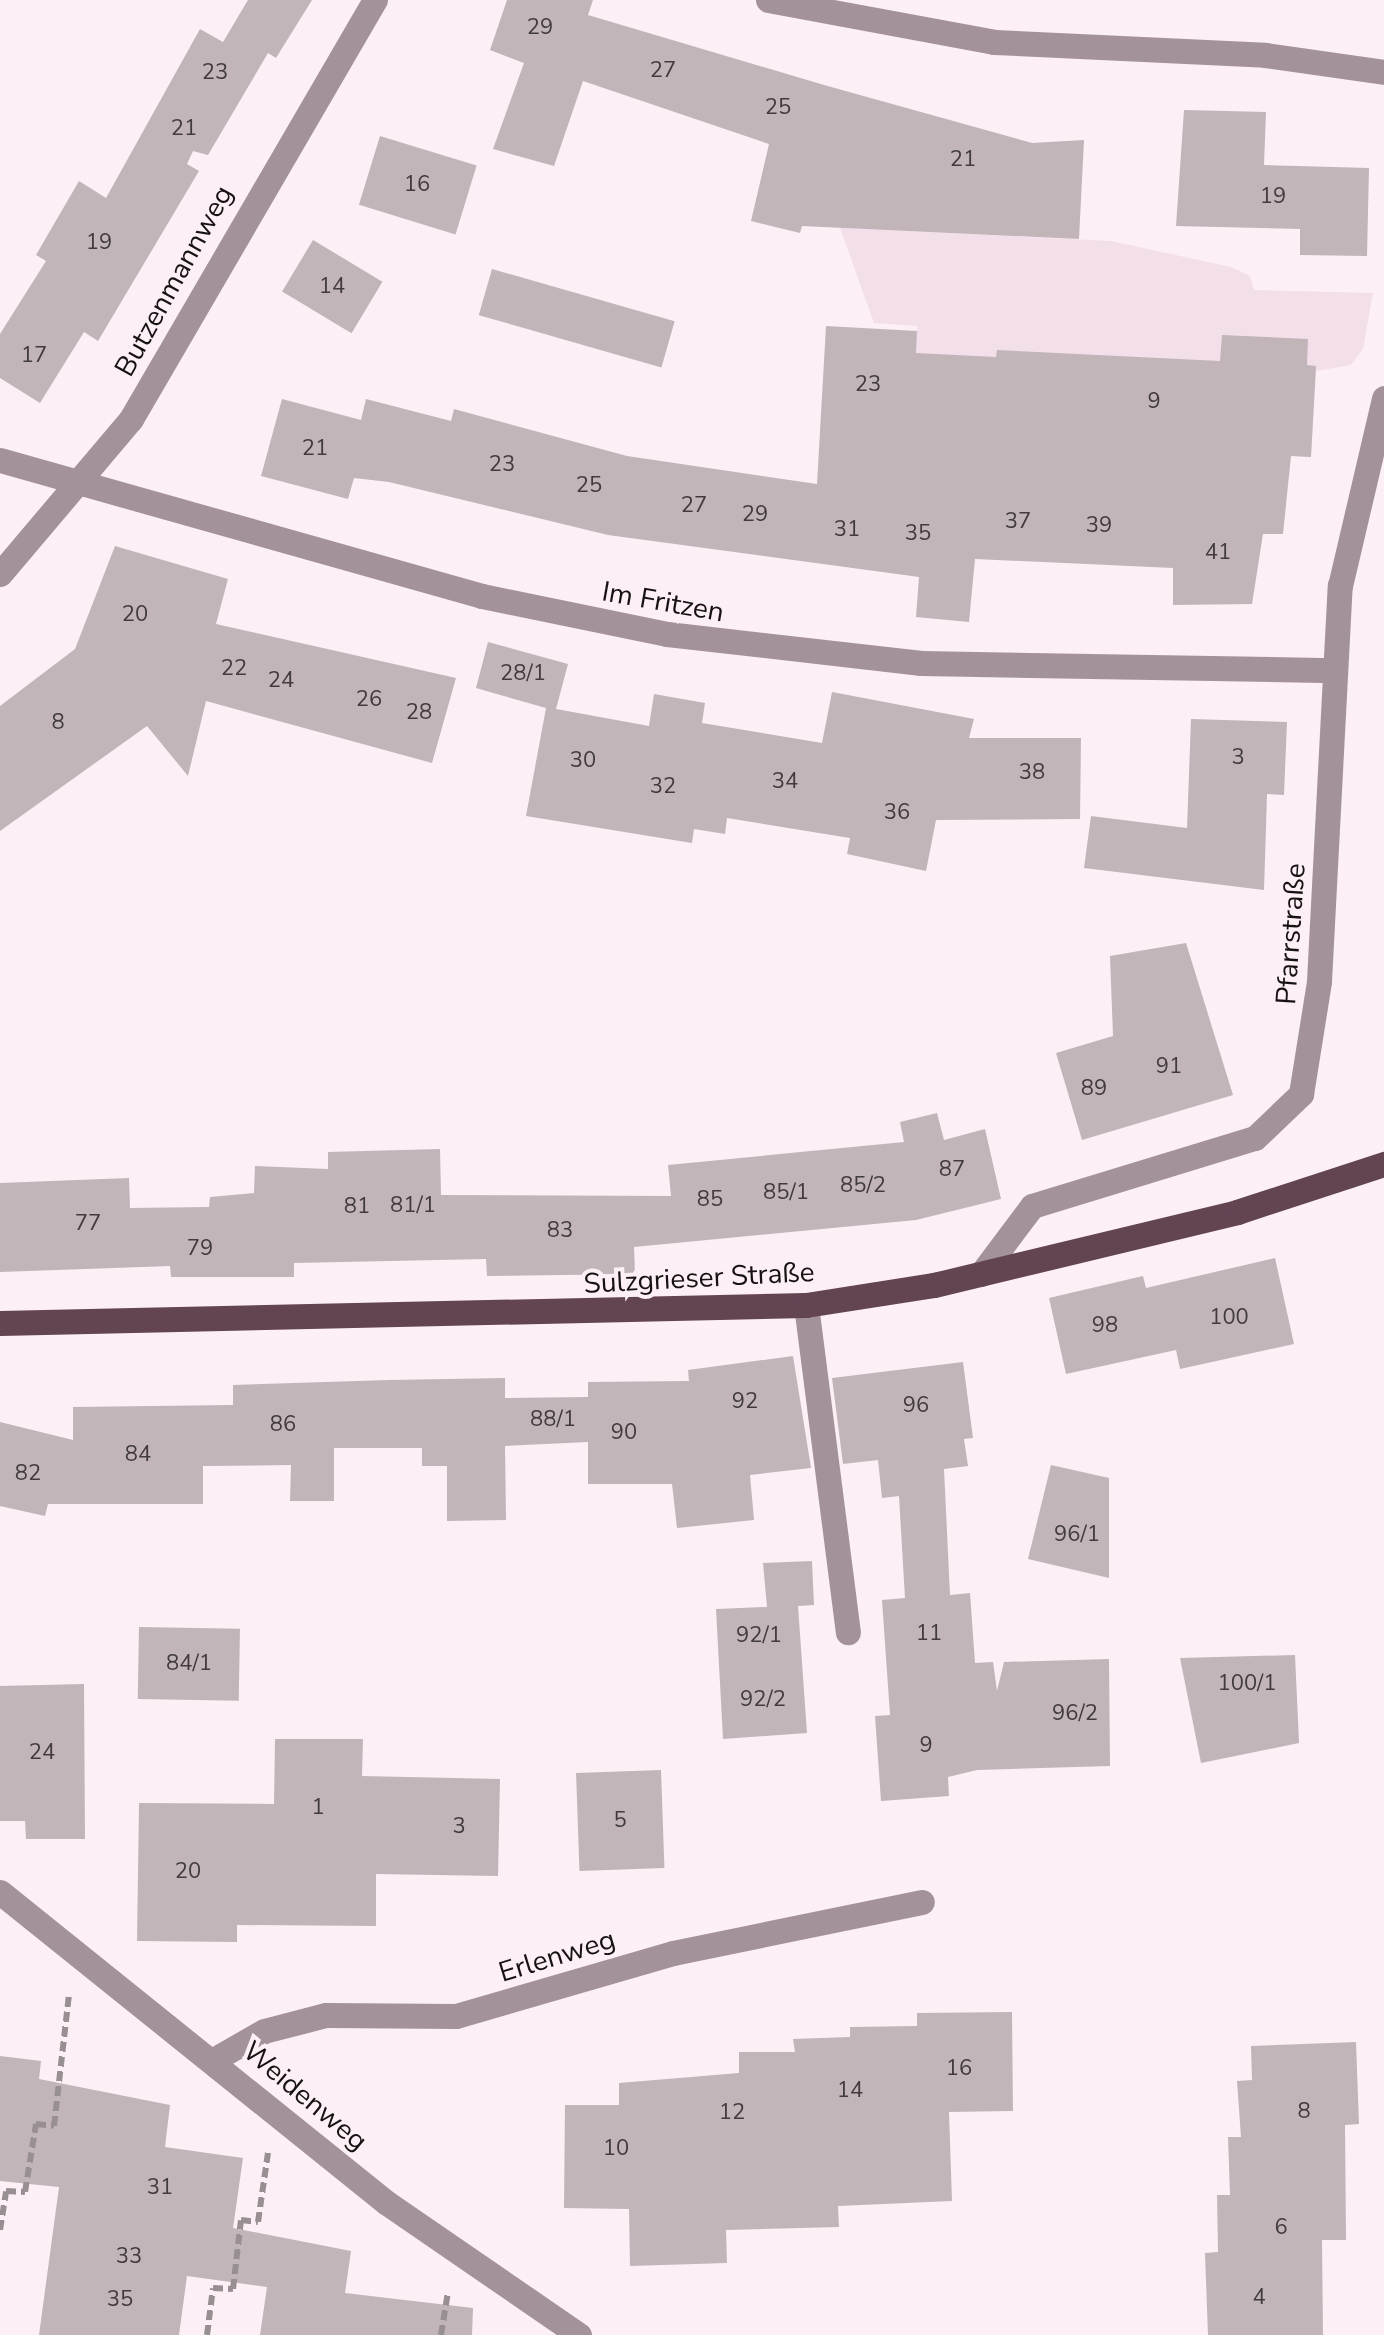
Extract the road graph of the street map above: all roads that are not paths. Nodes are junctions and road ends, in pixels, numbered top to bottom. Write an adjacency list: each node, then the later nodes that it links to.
1 (375, 0): 6 (street, Butzenmannweg)
2 (768, 0): 3 (street)
3 (1384, 72)
4 (1384, 398): 8 (street, Pfarrstraße)
5 (0, 460): 6 (street, Im Fritzen)
6 (78, 484): 7 (street, Butzenmannweg); 8 (street, Im Fritzen)
7 (0, 574)
8 (1336, 670): 10 (street, Pfarrstraße)
9 (1384, 1164): 10 (main road, Sulzgrieser Straße)
10 (981, 1274): 11 (main road, Sulzgrieser Straße)
11 (806, 1305): 12 (main road, Sulzgrieser Straße); 13 (street)
12 (0, 1323)
13 (848, 1632)
14 (0, 1892): 16 (street, Weidenweg)
15 (922, 1902): 16 (street, Erlenweg)
16 (214, 2058): 17 (street, Weidenweg)
17 (579, 2335)

